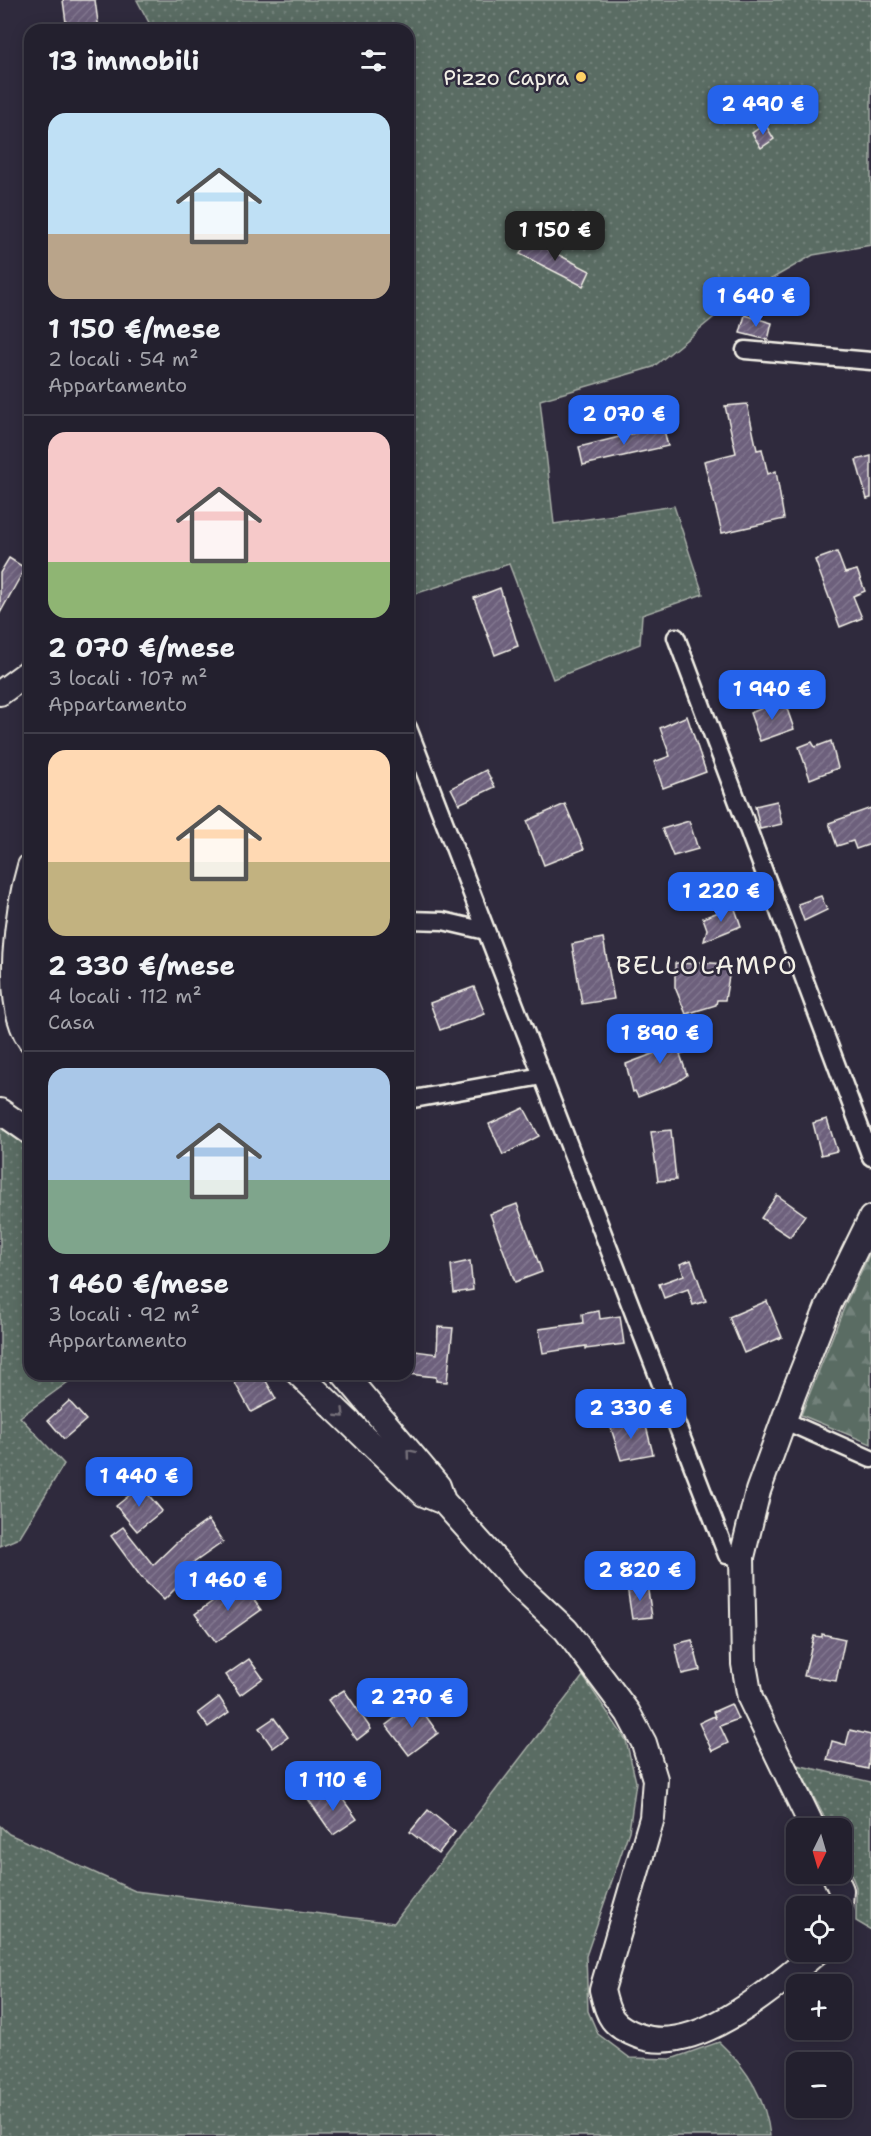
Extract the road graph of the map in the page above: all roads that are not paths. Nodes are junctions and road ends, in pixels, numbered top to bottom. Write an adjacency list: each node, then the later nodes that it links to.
1 (745, 350): 2 (street)
2 (871, 361)
3 (676, 637): 15 (street)
4 (24, 675): 5 (main road)
5 (0, 693)
6 (414, 744): 9 (street)
7 (24, 886): 10 (main road)
8 (414, 920): 9 (street)
9 (486, 931): 11 (street)
10 (24, 1032)
11 (542, 1076): 12 (street); 22 (street)
12 (414, 1099)
13 (0, 1112): 14 (main road)
14 (24, 1128)
15 (871, 1157)
16 (871, 1218): 19 (main road)
17 (305, 1380): 21 (main road, one-way to 21)
18 (349, 1380): 21 (main road, one-way to 18)
19 (783, 1420): 20 (street); 22 (main road)
20 (871, 1459)
21 (443, 1501): 24 (main road)
22 (742, 1557): 23 (main road)
23 (808, 1818)
24 (803, 1962)

